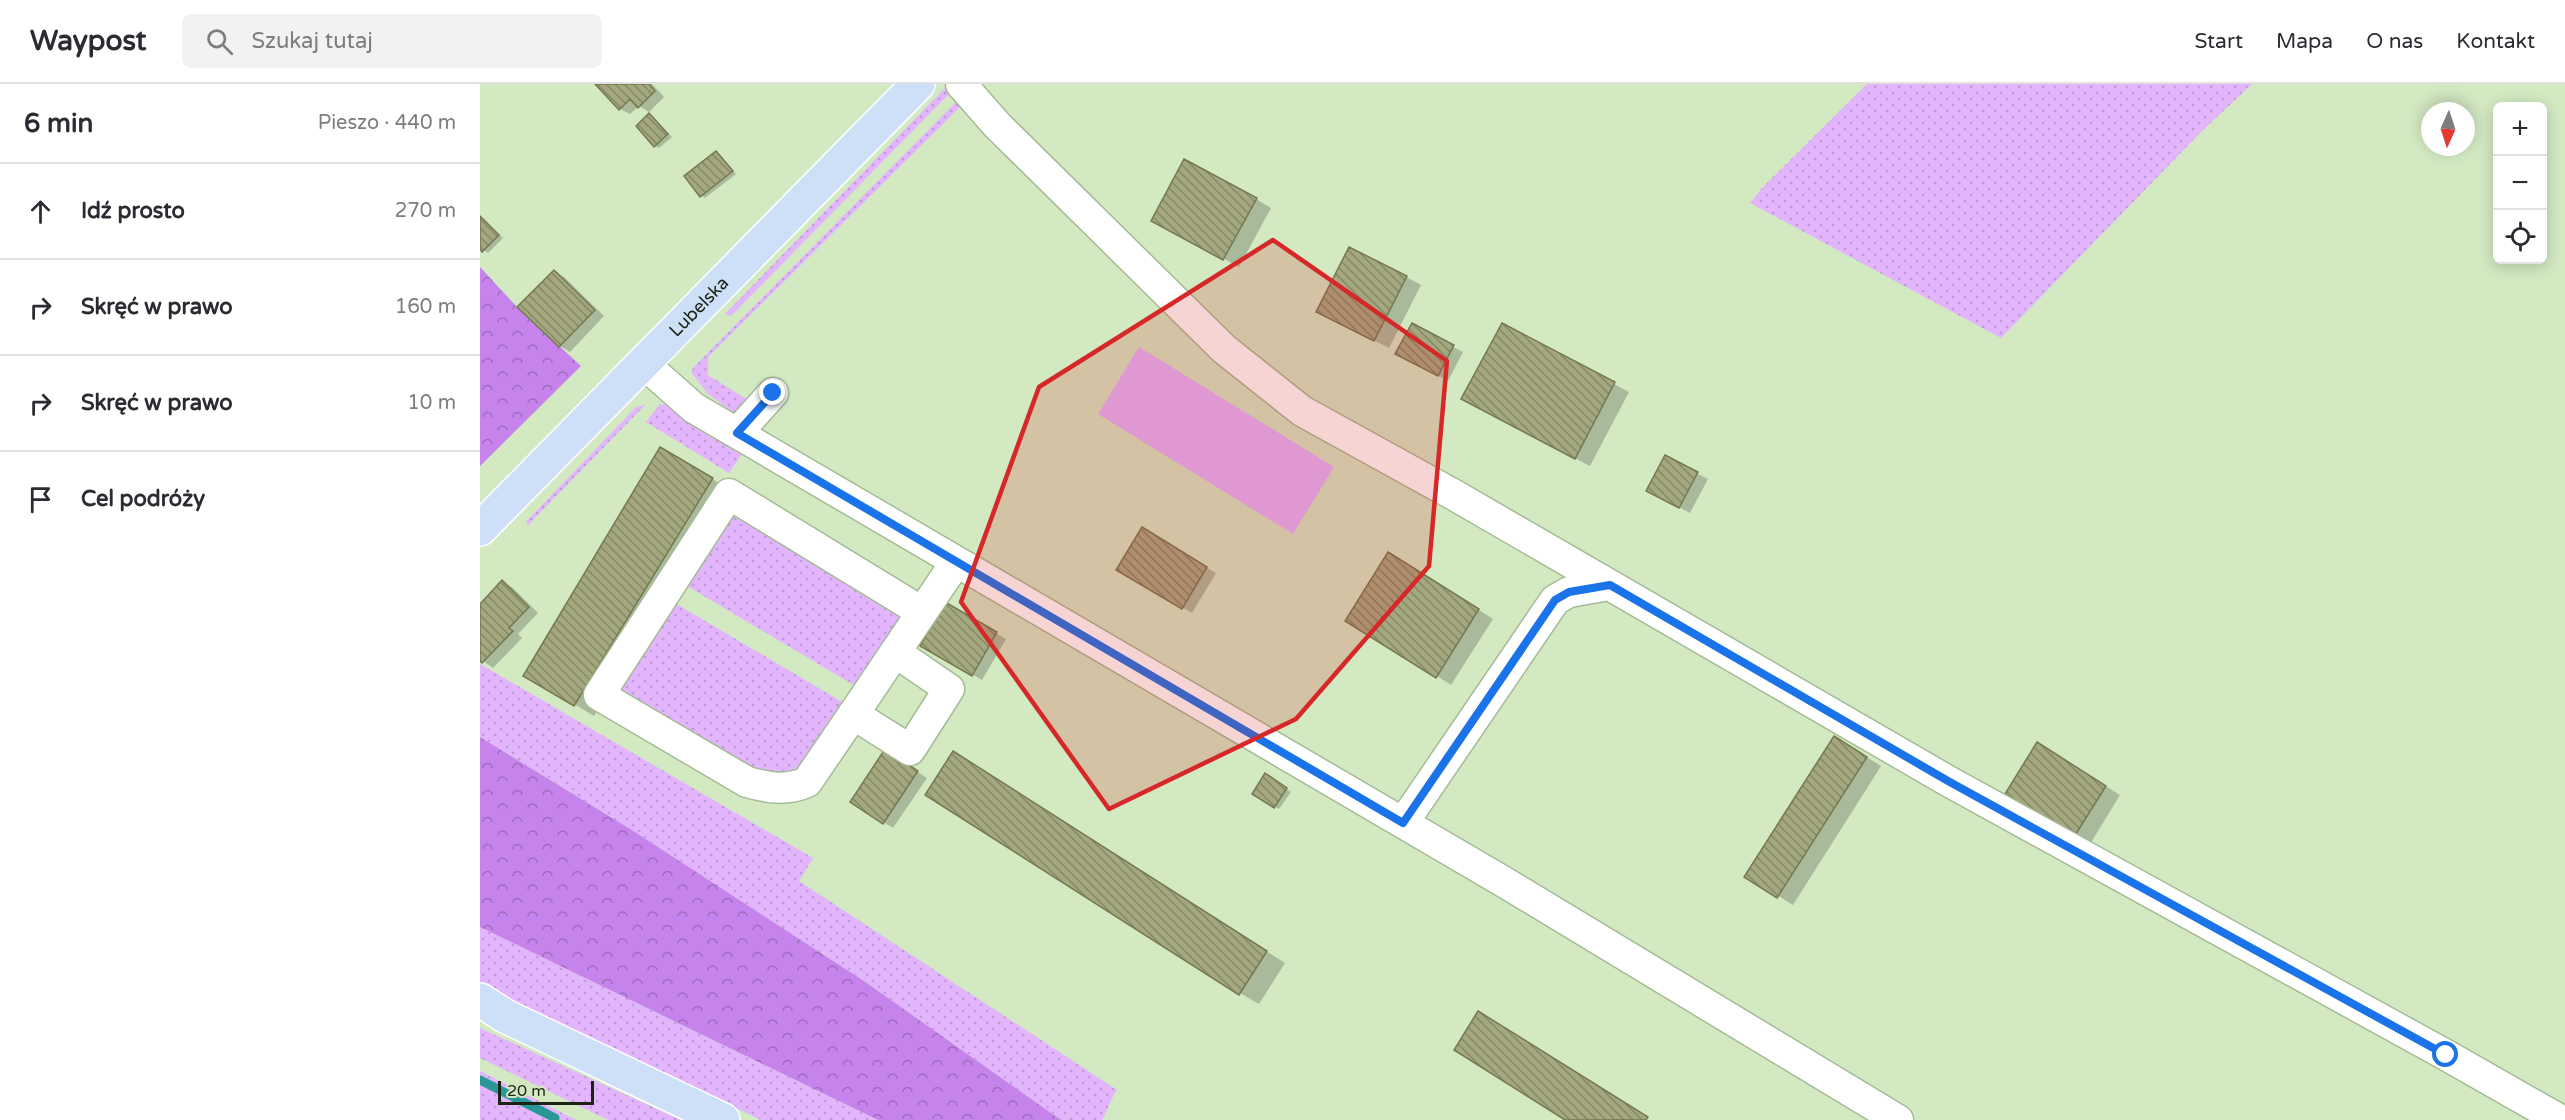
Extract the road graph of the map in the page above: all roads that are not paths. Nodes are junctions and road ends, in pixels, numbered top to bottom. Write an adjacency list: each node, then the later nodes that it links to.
1 (918, 84): 3 (main road, Lubelska)
2 (961, 84): 7 (lane)
3 (643, 363): 5 (lane); 6 (main road, Lubelska)
4 (773, 393): 5 (lane)
5 (737, 433): 8 (lane)
6 (480, 529)
7 (1544, 547): 9 (lane); 10 (lane)
8 (956, 562): 11 (lane); 14 (lane)
9 (1610, 585): 10 (lane); 16 (lane)
10 (1555, 600): 14 (lane)
11 (922, 612): 12 (lane); 13 (lane)
12 (895, 652): 13 (lane); 13 (lane)
13 (854, 714)
14 (1403, 823): 18 (lane)
15 (488, 1008): 17 (main road)
16 (2560, 1113)
17 (723, 1120)
18 (1898, 1120)

